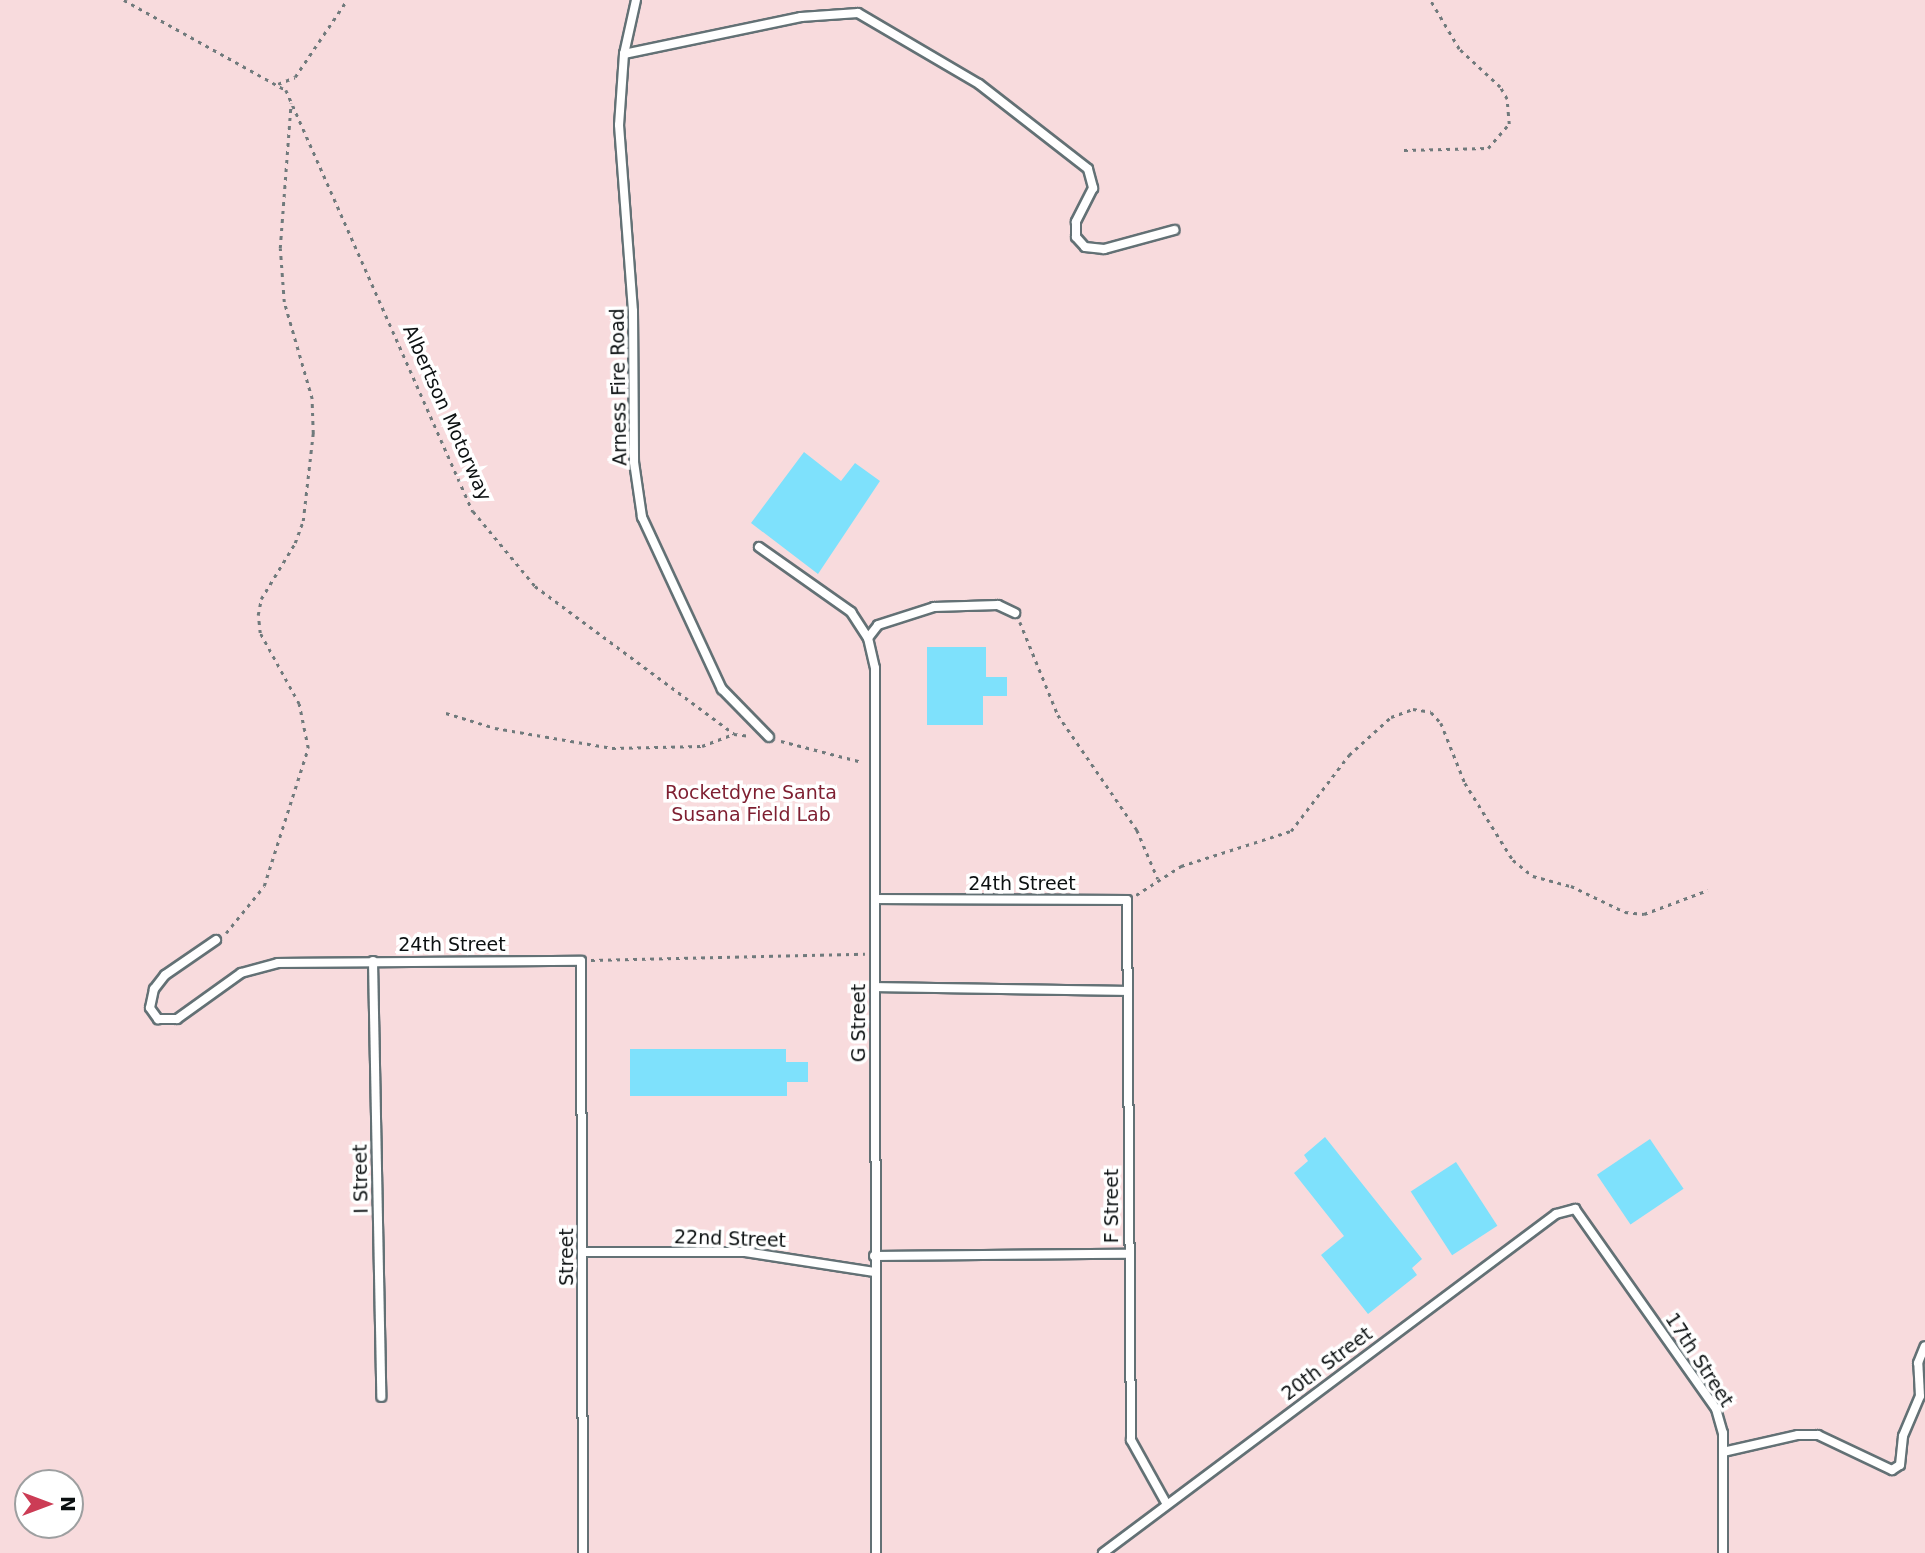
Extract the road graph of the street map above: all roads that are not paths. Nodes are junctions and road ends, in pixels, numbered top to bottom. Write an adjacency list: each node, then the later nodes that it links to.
1 (636, 0): 2 (lane, Arness Fire Road)
2 (624, 54): 3 (lane); 7 (lane, Arness Fire Road)
3 (1174, 230)
4 (759, 547): 6 (lane, G Street)
5 (1015, 613): 6 (lane)
6 (868, 638): 8 (lane, G Street)
7 (769, 737)
8 (875, 899): 9 (lane, 24th Street); 13 (lane, G Street)
9 (1127, 901): 14 (lane, F Street)
10 (216, 940): 11 (lane, 24th Street)
11 (373, 961): 12 (lane, 24th Street); 21 (lane, I Street)
12 (580, 961): 16 (lane, Street)
13 (875, 987): 14 (lane); 18 (lane, G Street)
14 (1127, 991): 17 (lane, F Street)
15 (1575, 1209): 22 (lane, 17th Street); 23 (lane, 20th Street)
16 (583, 1252): 19 (lane, 22nd Street); 24 (lane, Street)
17 (1128, 1254): 18 (lane); 23 (lane, F Street)
18 (874, 1256): 19 (lane, G Street)
19 (874, 1272): 25 (lane, G Street)
20 (1925, 1346): 22 (lane)
21 (381, 1397)
22 (1723, 1452): 27 (lane, 17th Street)
23 (1166, 1503): 26 (lane, 20th Street)
24 (583, 1553)
25 (876, 1553)
26 (1102, 1553)
27 (1723, 1553)

